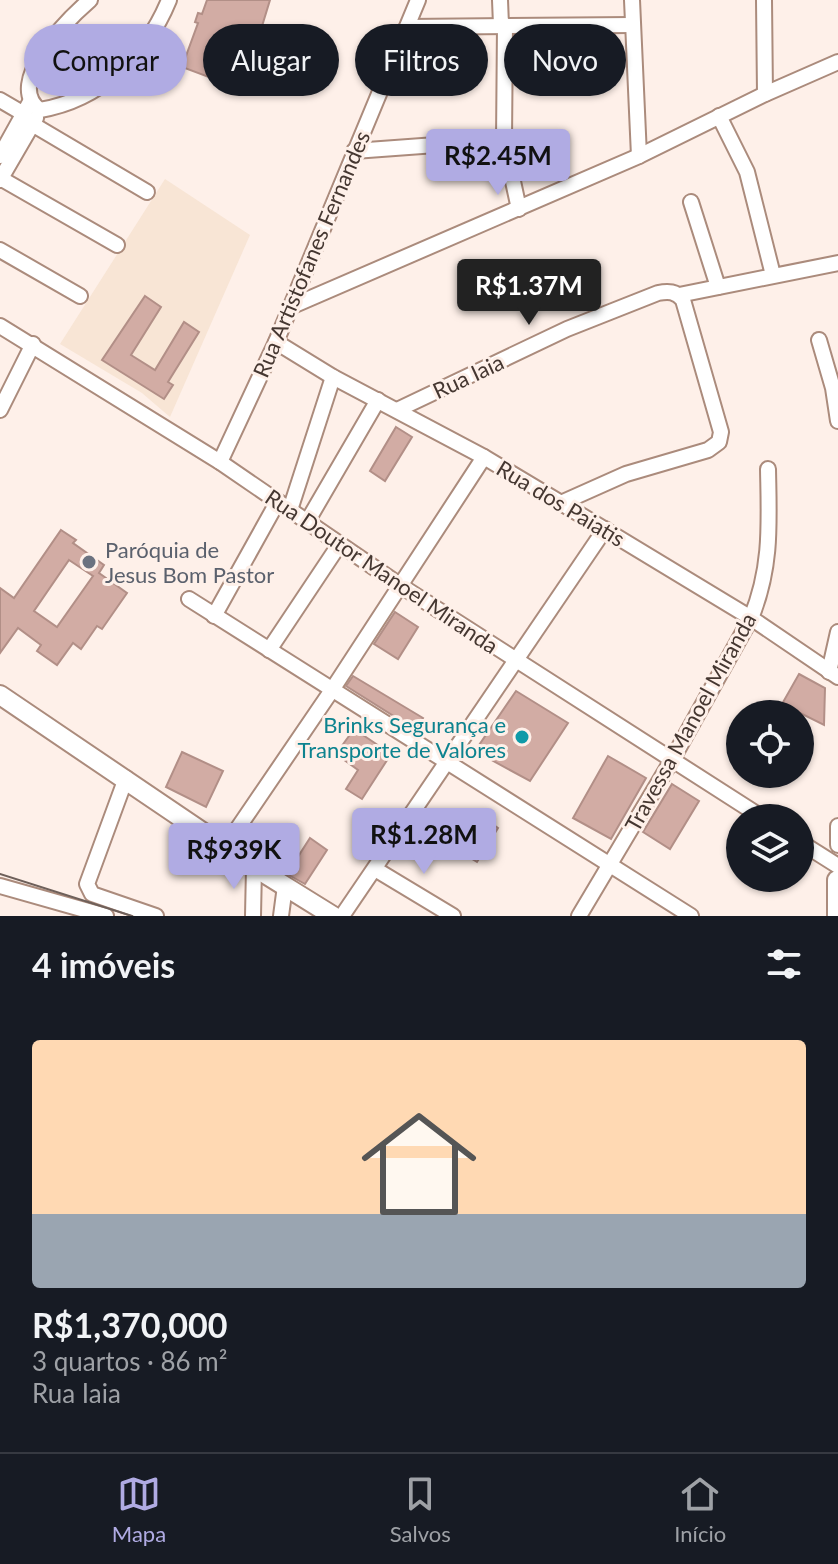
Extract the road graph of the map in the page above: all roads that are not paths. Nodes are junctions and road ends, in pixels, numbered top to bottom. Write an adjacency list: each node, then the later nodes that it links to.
1 (90, 0): 15 (street)
2 (169, 0): 15 (street)
3 (418, 0): 7 (street, Rua Artistofanes Fernandes)
4 (500, 0): 9 (street)
5 (632, 0): 10 (street)
6 (764, 0): 12 (street)
7 (408, 24)
8 (488, 25): 9 (street)
9 (503, 25): 10 (street); 17 (street)
10 (633, 25): 20 (street)
11 (838, 62): 12 (street)
12 (765, 94): 16 (street)
13 (378, 96): 18 (street, Rua Artistofanes Fernandes)
14 (0, 100): 15 (street)
15 (32, 113): 19 (street); 21 (street); 22 (street)
16 (719, 116): 20 (street); 28 (street)
17 (504, 140): 18 (street); 24 (street)
18 (354, 151): 32 (street, Rua Artistofanes Fernandes)
19 (0, 156)
20 (639, 156): 24 (street)
21 (0, 179): 25 (street)
22 (147, 192)
23 (691, 202): 29 (street)
24 (519, 209): 32 (street)
25 (117, 245)
26 (0, 250): 31 (street)
27 (838, 263): 28 (street, Rua Iaia)
28 (773, 275): 29 (street, Rua Iaia)
29 (718, 287): 30 (street, Rua Iaia)
30 (675, 293): 40 (street, Rua Iaia); 45 (street)
31 (80, 296)
32 (290, 307): 35 (street, Rua Artistofanes Fernandes)
33 (0, 326): 36 (street, Rua Doutor Manoel Miranda)
34 (819, 340): 41 (street)
35 (276, 342): 37 (street, Rua dos Paiatis); 43 (street, Rua Artistofanes Fernandes)
36 (33, 344): 39 (street); 43 (street, Rua Doutor Manoel Miranda)
37 (333, 377): 38 (street, Rua dos Paiatis); 46 (street)
38 (378, 400): 40 (street, Rua dos Paiatis); 47 (street)
39 (0, 410)
40 (397, 410): 42 (street, Rua dos Paiatis)
41 (838, 421)
42 (484, 457): 45 (street, Rua dos Paiatis); 50 (street)
43 (220, 462): 46 (street, Rua Doutor Manoel Miranda)
44 (768, 469): 53 (street, Travessa Manoel Miranda)
45 (561, 503): 48 (street, Rua dos Paiatis)
46 (284, 506): 47 (street, Rua Doutor Manoel Miranda); 52 (street)
47 (307, 522): 49 (street, Rua Doutor Manoel Miranda)
48 (605, 529): 53 (street, Rua dos Paiatis); 56 (street)
49 (339, 545): 50 (street, Rua Doutor Manoel Miranda); 55 (street)
50 (401, 586): 56 (street, Rua Doutor Manoel Miranda); 58 (street)
51 (189, 599): 52 (street)
52 (214, 616): 55 (street)
53 (751, 618): 57 (street, Rua dos Paiatis); 60 (street, Travessa Manoel Miranda)
54 (838, 632): 57 (street)
55 (269, 650): 58 (street)
56 (515, 660): 60 (street, Rua Doutor Manoel Miranda); 61 (street)
57 (834, 675)
58 (332, 690): 61 (street); 66 (street)
59 (0, 695): 62 (main road)
60 (672, 760): 63 (street, Rua Doutor Manoel Miranda); 68 (street, Travessa Manoel Miranda)
61 (445, 762): 68 (street); 70 (street)
62 (126, 778): 66 (main road); 76 (street)
63 (741, 804)
64 (838, 826): 65 (street)
65 (838, 845)
66 (225, 847): 69 (main road)
67 (814, 853): 71 (street)
68 (608, 866): 82 (street, Travessa Manoel Miranda); 83 (street)
69 (254, 867): 73 (main road); 77 (street)
70 (375, 869): 80 (street); 81 (street)
71 (838, 875): 84 (main road)
72 (0, 886): 74 (street)
73 (285, 886): 78 (street); 79 (main road)
74 (53, 908): 75 (street)
75 (106, 916)
76 (156, 916)
77 (253, 916)
78 (281, 916)
79 (333, 916)
80 (342, 916)
81 (453, 916)
82 (579, 916)
83 (691, 916)
84 (837, 916)

